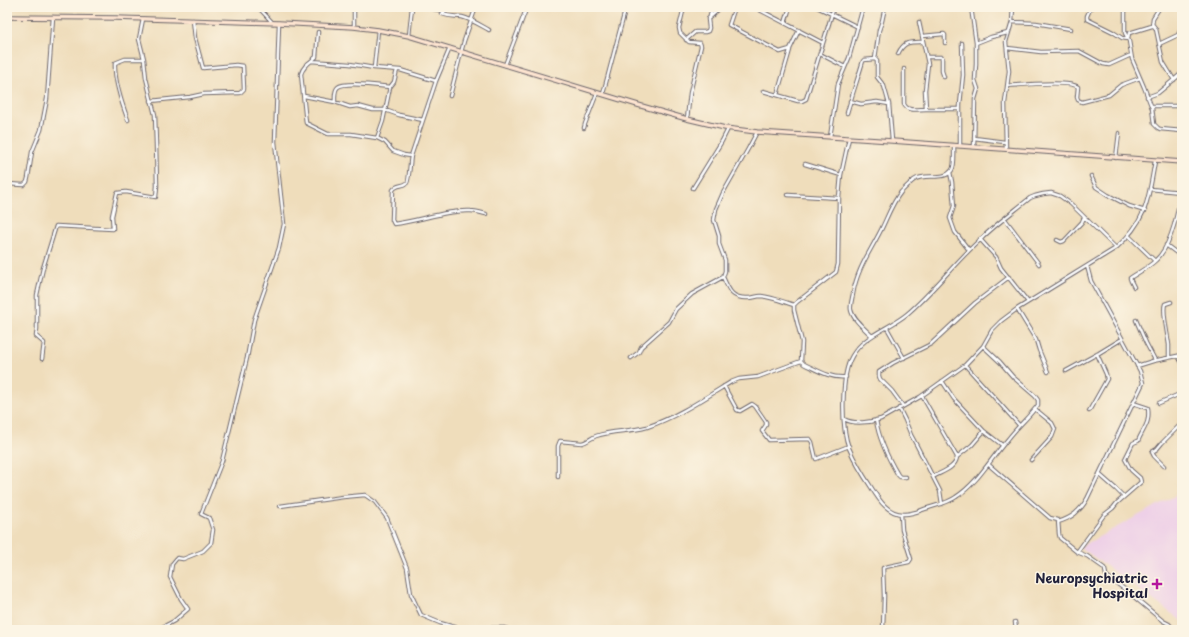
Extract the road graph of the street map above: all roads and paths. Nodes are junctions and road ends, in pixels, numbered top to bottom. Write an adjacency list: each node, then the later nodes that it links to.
1 (258, 7): 34 (street)
2 (354, 7): 38 (street)
3 (412, 7): 48 (street)
4 (423, 7): 24 (street)
5 (446, 7): 24 (street)
6 (476, 7): 31 (street)
7 (527, 7): 72 (street)
8 (626, 7): 86 (street)
9 (684, 7): 52 (street)
10 (712, 7): 26 (street)
11 (720, 7): 26 (street)
12 (735, 7): 63 (street)
13 (754, 7): 36 (street)
14 (790, 7): 36 (street)
15 (817, 7): 25 (street)
16 (834, 7): 25 (street)
17 (863, 7): 39 (street)
18 (885, 7): 70 (street)
19 (972, 7): 56 (street)
20 (1013, 7): 33 (street)
21 (1091, 7): 51 (street)
22 (1125, 7): 51 (street)
23 (1160, 7): 37 (street)
24 (445, 11): 31 (street)
25 (832, 14): 39 (street); 54 (street)
26 (710, 16): 52 (street)
27 (7, 17): 28 (main road)
28 (53, 17): 29 (main road); 127 (street)
29 (142, 19): 30 (main road); 69 (street)
30 (193, 20): 34 (main road); 91 (street)
31 (471, 20): 42 (street); 62 (street)
32 (919, 22): 49 (street)
33 (1012, 22): 44 (street); 47 (street)
34 (273, 23): 35 (main road)
35 (279, 23): 38 (main road); 210 (street)
36 (785, 23): 43 (street)
37 (1152, 26): 51 (street); 58 (street)
38 (354, 27): 41 (main road)
39 (858, 27): 73 (street)
40 (1182, 27): 46 (street)
41 (378, 30): 48 (main road); 74 (street)
42 (489, 30)
43 (799, 30): 54 (street); 61 (street)
44 (1071, 30)
45 (318, 32): 71 (street)
46 (1180, 32): 50 (street); 58 (street)
47 (1008, 33): 56 (street); 60 (street)
48 (409, 36): 59 (main road)
49 (923, 36): 53 (street); 57 (street)
50 (1182, 37)
51 (1128, 39): 66 (street)
52 (686, 40): 101 (street)
53 (923, 42): 65 (street); 68 (street)
54 (823, 43): 64 (street)
55 (962, 43): 98 (street)
56 (976, 43): 112 (street)
57 (945, 44)
58 (1159, 44): 80 (street)
59 (450, 48): 62 (main road); 81 (street)
60 (1007, 48): 66 (street); 82 (street)
61 (790, 49): 63 (street); 67 (street)
62 (462, 52): 72 (main road); 89 (street)
63 (780, 52): 67 (street)
64 (820, 54): 73 (street); 87 (street)
65 (898, 54)
66 (1131, 55): 79 (street)
67 (788, 56): 87 (street)
68 (926, 57): 78 (street); 97 (street)
69 (144, 59): 91 (street); 102 (street)
70 (875, 59): 92 (street); 94 (street)
71 (311, 61): 74 (street); 88 (street)
72 (505, 65): 85 (main road)
73 (845, 67): 109 (street)
74 (374, 68): 75 (street)
75 (397, 70): 81 (street); 83 (street)
76 (904, 70): 97 (street)
77 (1182, 73): 80 (street)
78 (944, 77)
79 (1140, 78): 82 (street); 90 (street)
80 (1174, 80): 90 (street)
81 (436, 81): 103 (street)
82 (1007, 86): 114 (street)
83 (390, 87): 93 (street); 99 (street)
84 (763, 91): 87 (street)
85 (598, 92): 86 (main road); 104 (street)
86 (603, 94): 101 (main road)
87 (777, 95)
88 (304, 96): 93 (street); 110 (street)
89 (450, 96)
90 (1147, 97): 95 (street)
91 (151, 101): 167 (street)
92 (850, 101): 94 (street); 100 (street)
93 (335, 102): 99 (street)
94 (889, 104): 113 (street)
95 (1151, 106): 96 (street); 106 (street)
96 (1182, 106)
97 (926, 109): 98 (street)
98 (960, 109): 116 (street)
99 (385, 110): 103 (street); 110 (street)
100 (847, 113)
101 (687, 119): 105 (main road)
102 (128, 120)
103 (423, 120): 119 (street)
104 (584, 128)
105 (728, 128): 107 (main road); 128 (street)
106 (1182, 131)
107 (757, 132): 109 (main road); 149 (street)
108 (1119, 132): 120 (street)
109 (830, 137): 111 (main road)
110 (377, 138): 119 (street)
111 (850, 138): 113 (main road); 125 (street)
112 (974, 138): 114 (street); 117 (street)
113 (892, 141): 115 (main road)
114 (1005, 142): 118 (street)
115 (954, 146): 116 (main road); 124 (street)
116 (960, 146): 117 (main road)
117 (974, 147): 118 (main road)
118 (1006, 150): 120 (main road)
119 (410, 156): 134 (street)
120 (1116, 158): 121 (main road)
121 (1155, 161): 122 (main road); 129 (street)
122 (1182, 162)
123 (805, 164): 125 (street)
124 (950, 172): 144 (street); 158 (street)
125 (841, 175): 132 (street)
126 (1091, 176): 133 (street)
127 (7, 184)
128 (693, 188)
129 (1150, 189): 130 (street); 133 (street)
130 (1181, 192): 142 (street)
131 (788, 195): 132 (street)
132 (838, 198): 154 (street)
133 (1145, 211): 139 (street)
134 (486, 214)
135 (1084, 217): 136 (street); 137 (street); 138 (street)
136 (1005, 219): 140 (street); 147 (street)
137 (1082, 222): 138 (street); 141 (street)
138 (1090, 223): 143 (street)
139 (1129, 236): 143 (street); 146 (street)
140 (980, 239): 144 (street); 150 (street)
141 (1057, 240)
142 (1166, 245): 145 (street); 146 (street)
143 (1116, 248): 148 (street)
144 (969, 250): 157 (street)
145 (1182, 257)
146 (1155, 261): 151 (street)
147 (1039, 264)
148 (1087, 266): 152 (street); 159 (street)
149 (723, 277): 154 (street); 165 (street)
150 (1009, 277): 152 (street); 166 (street)
151 (1134, 287)
152 (1028, 302): 155 (street)
153 (1170, 302): 164 (street)
154 (794, 305): 169 (street)
155 (1017, 309): 160 (street); 174 (street)
156 (1136, 320): 168 (street)
157 (887, 328): 158 (street); 166 (street)
158 (872, 336): 175 (street)
159 (1122, 339): 161 (street); 172 (street)
160 (983, 346): 171 (street); 184 (street)
161 (1097, 354): 173 (street); 185 (street)
162 (1182, 355): 163 (street)
163 (1178, 356): 164 (street); 170 (street)
164 (1169, 357): 168 (street)
165 (631, 358)
166 (904, 358): 182 (street)
167 (42, 359)
168 (1156, 360): 172 (street)
169 (801, 361): 175 (street); 177 (street)
170 (1182, 363)
171 (964, 365): 176 (street); 190 (street)
172 (1137, 366): 180 (street)
173 (1066, 370)
174 (1048, 372)
175 (846, 377): 186 (street)
176 (942, 381): 179 (street); 192 (street)
177 (724, 386): 194 (street); 202 (street)
178 (1182, 393): 181 (street)
179 (922, 396): 182 (street); 195 (street)
180 (1133, 403): 199 (street); 203 (street)
181 (1159, 403)
182 (903, 406): 183 (street)
183 (899, 408): 187 (street); 201 (street)
184 (1035, 409): 190 (street); 196 (street)
185 (1090, 411)
186 (844, 419): 188 (street); 191 (street)
187 (876, 420): 188 (street); 200 (street)
188 (853, 422): 191 (street)
189 (1182, 423): 198 (street)
190 (1019, 425): 193 (street)
191 (845, 428): 194 (street)
192 (984, 431): 193 (street); 195 (street)
193 (1002, 445): 197 (street)
194 (849, 446): 206 (street)
195 (957, 457): 201 (street)
196 (1031, 460)
197 (989, 465): 204 (street); 207 (street)
198 (1164, 466)
199 (1099, 474): 203 (street); 207 (street)
200 (906, 477)
201 (933, 477): 204 (street)
202 (558, 478)
203 (1124, 498): 208 (street)
204 (942, 504): 206 (street)
205 (280, 506): 211 (street)
206 (901, 514): 212 (street)
207 (1058, 522): 208 (street)
208 (1077, 552): 214 (street)
209 (1015, 622): 213 (street)
210 (157, 630)
211 (510, 630)
212 (883, 630)
213 (1016, 630)
214 (1174, 630)

